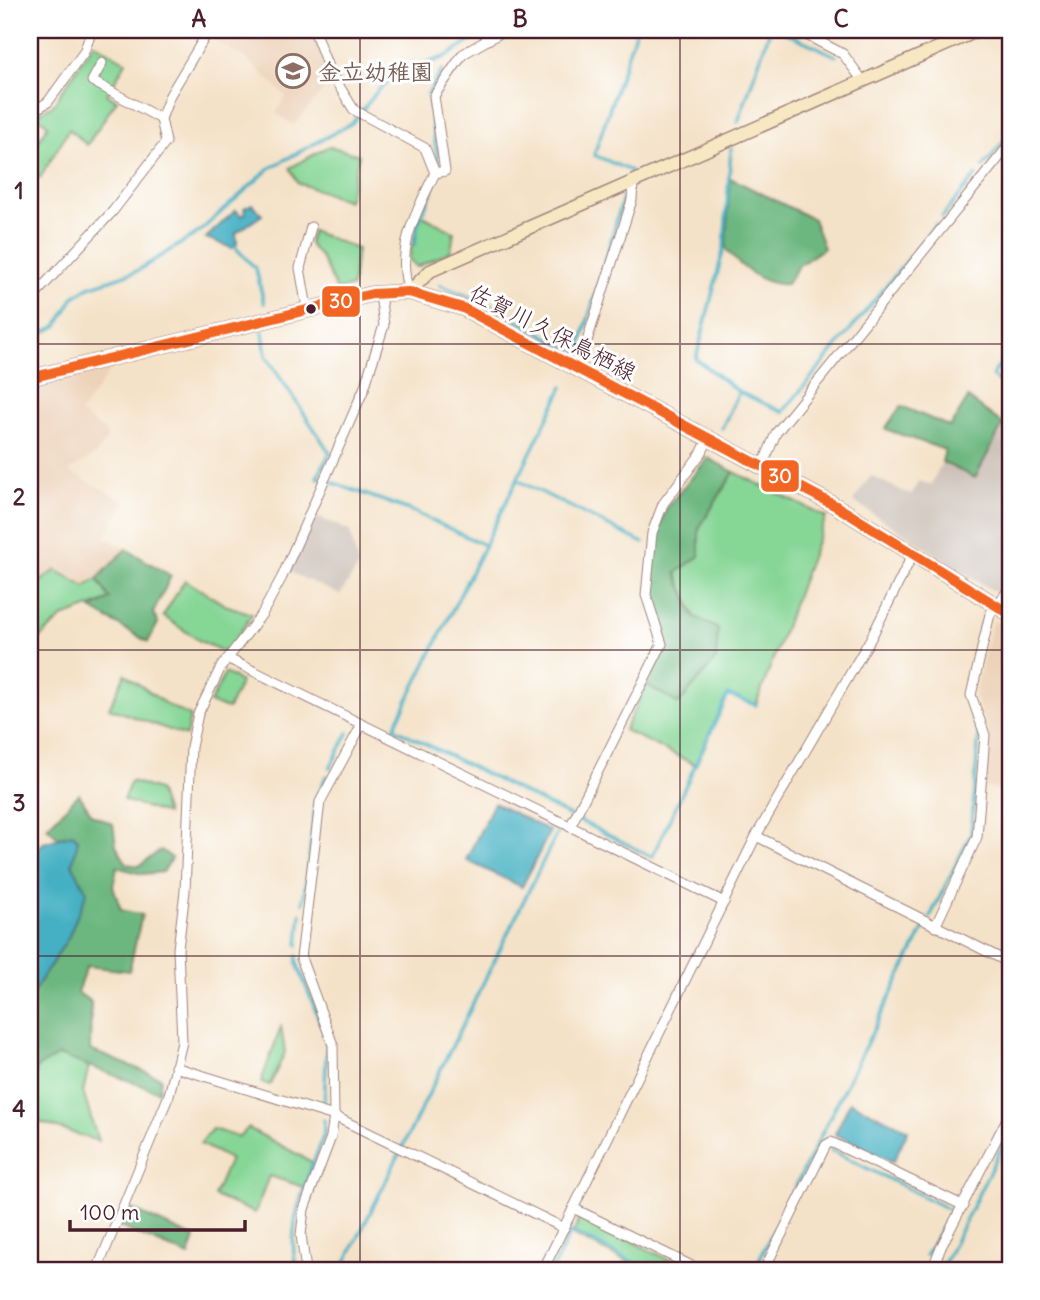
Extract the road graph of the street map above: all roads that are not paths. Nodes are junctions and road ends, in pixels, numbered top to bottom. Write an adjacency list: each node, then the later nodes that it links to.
1 (92, 30): 11 (street)
2 (209, 30): 12 (street)
3 (314, 30): 14 (street)
4 (482, 30): 8 (street)
5 (505, 30): 8 (street)
6 (797, 30): 10 (street)
7 (979, 30): 10 (street)
8 (488, 40): 14 (street)
9 (102, 63): 12 (street)
10 (863, 81): 15 (street)
11 (30, 113)
12 (161, 119): 19 (street)
13 (1010, 144): 24 (street)
14 (435, 173): 17 (street)
15 (633, 182): 17 (street); 21 (street)
16 (311, 227): 20 (street)
17 (409, 292): 18 (main road, 佐賀川久保鳥栖線); 21 (main road, 佐賀川久保鳥栖線)
18 (380, 294): 20 (main road, 佐賀川久保鳥栖線); 28 (street)
19 (30, 300)
20 (307, 308): 22 (main road, 佐賀川久保鳥栖線)
21 (578, 369): 23 (main road, 佐賀川久保鳥栖線)
22 (30, 377)
23 (709, 439): 24 (main road, 佐賀川久保鳥栖線); 30 (street)
24 (762, 467): 25 (main road, 佐賀川久保鳥栖線)
25 (913, 554): 27 (main road, 佐賀川久保鳥栖線); 31 (street)
26 (1010, 588): 27 (street)
27 (1003, 610): 33 (street)
28 (229, 659): 29 (street); 35 (street)
29 (361, 726): 30 (street); 37 (street)
30 (573, 822): 32 (street)
31 (757, 836): 32 (street); 33 (street)
32 (724, 902): 39 (street)
33 (935, 927): 34 (street)
34 (1010, 963)
35 (175, 1067): 37 (street); 41 (street)
36 (1010, 1113): 38 (street)
37 (334, 1116): 40 (street); 42 (street)
38 (964, 1206): 45 (street); 46 (street)
39 (573, 1208): 40 (street); 44 (street)
40 (564, 1228): 43 (street)
41 (97, 1270)
42 (306, 1270)
43 (543, 1270)
44 (700, 1270)
45 (764, 1270)
46 (932, 1270)

